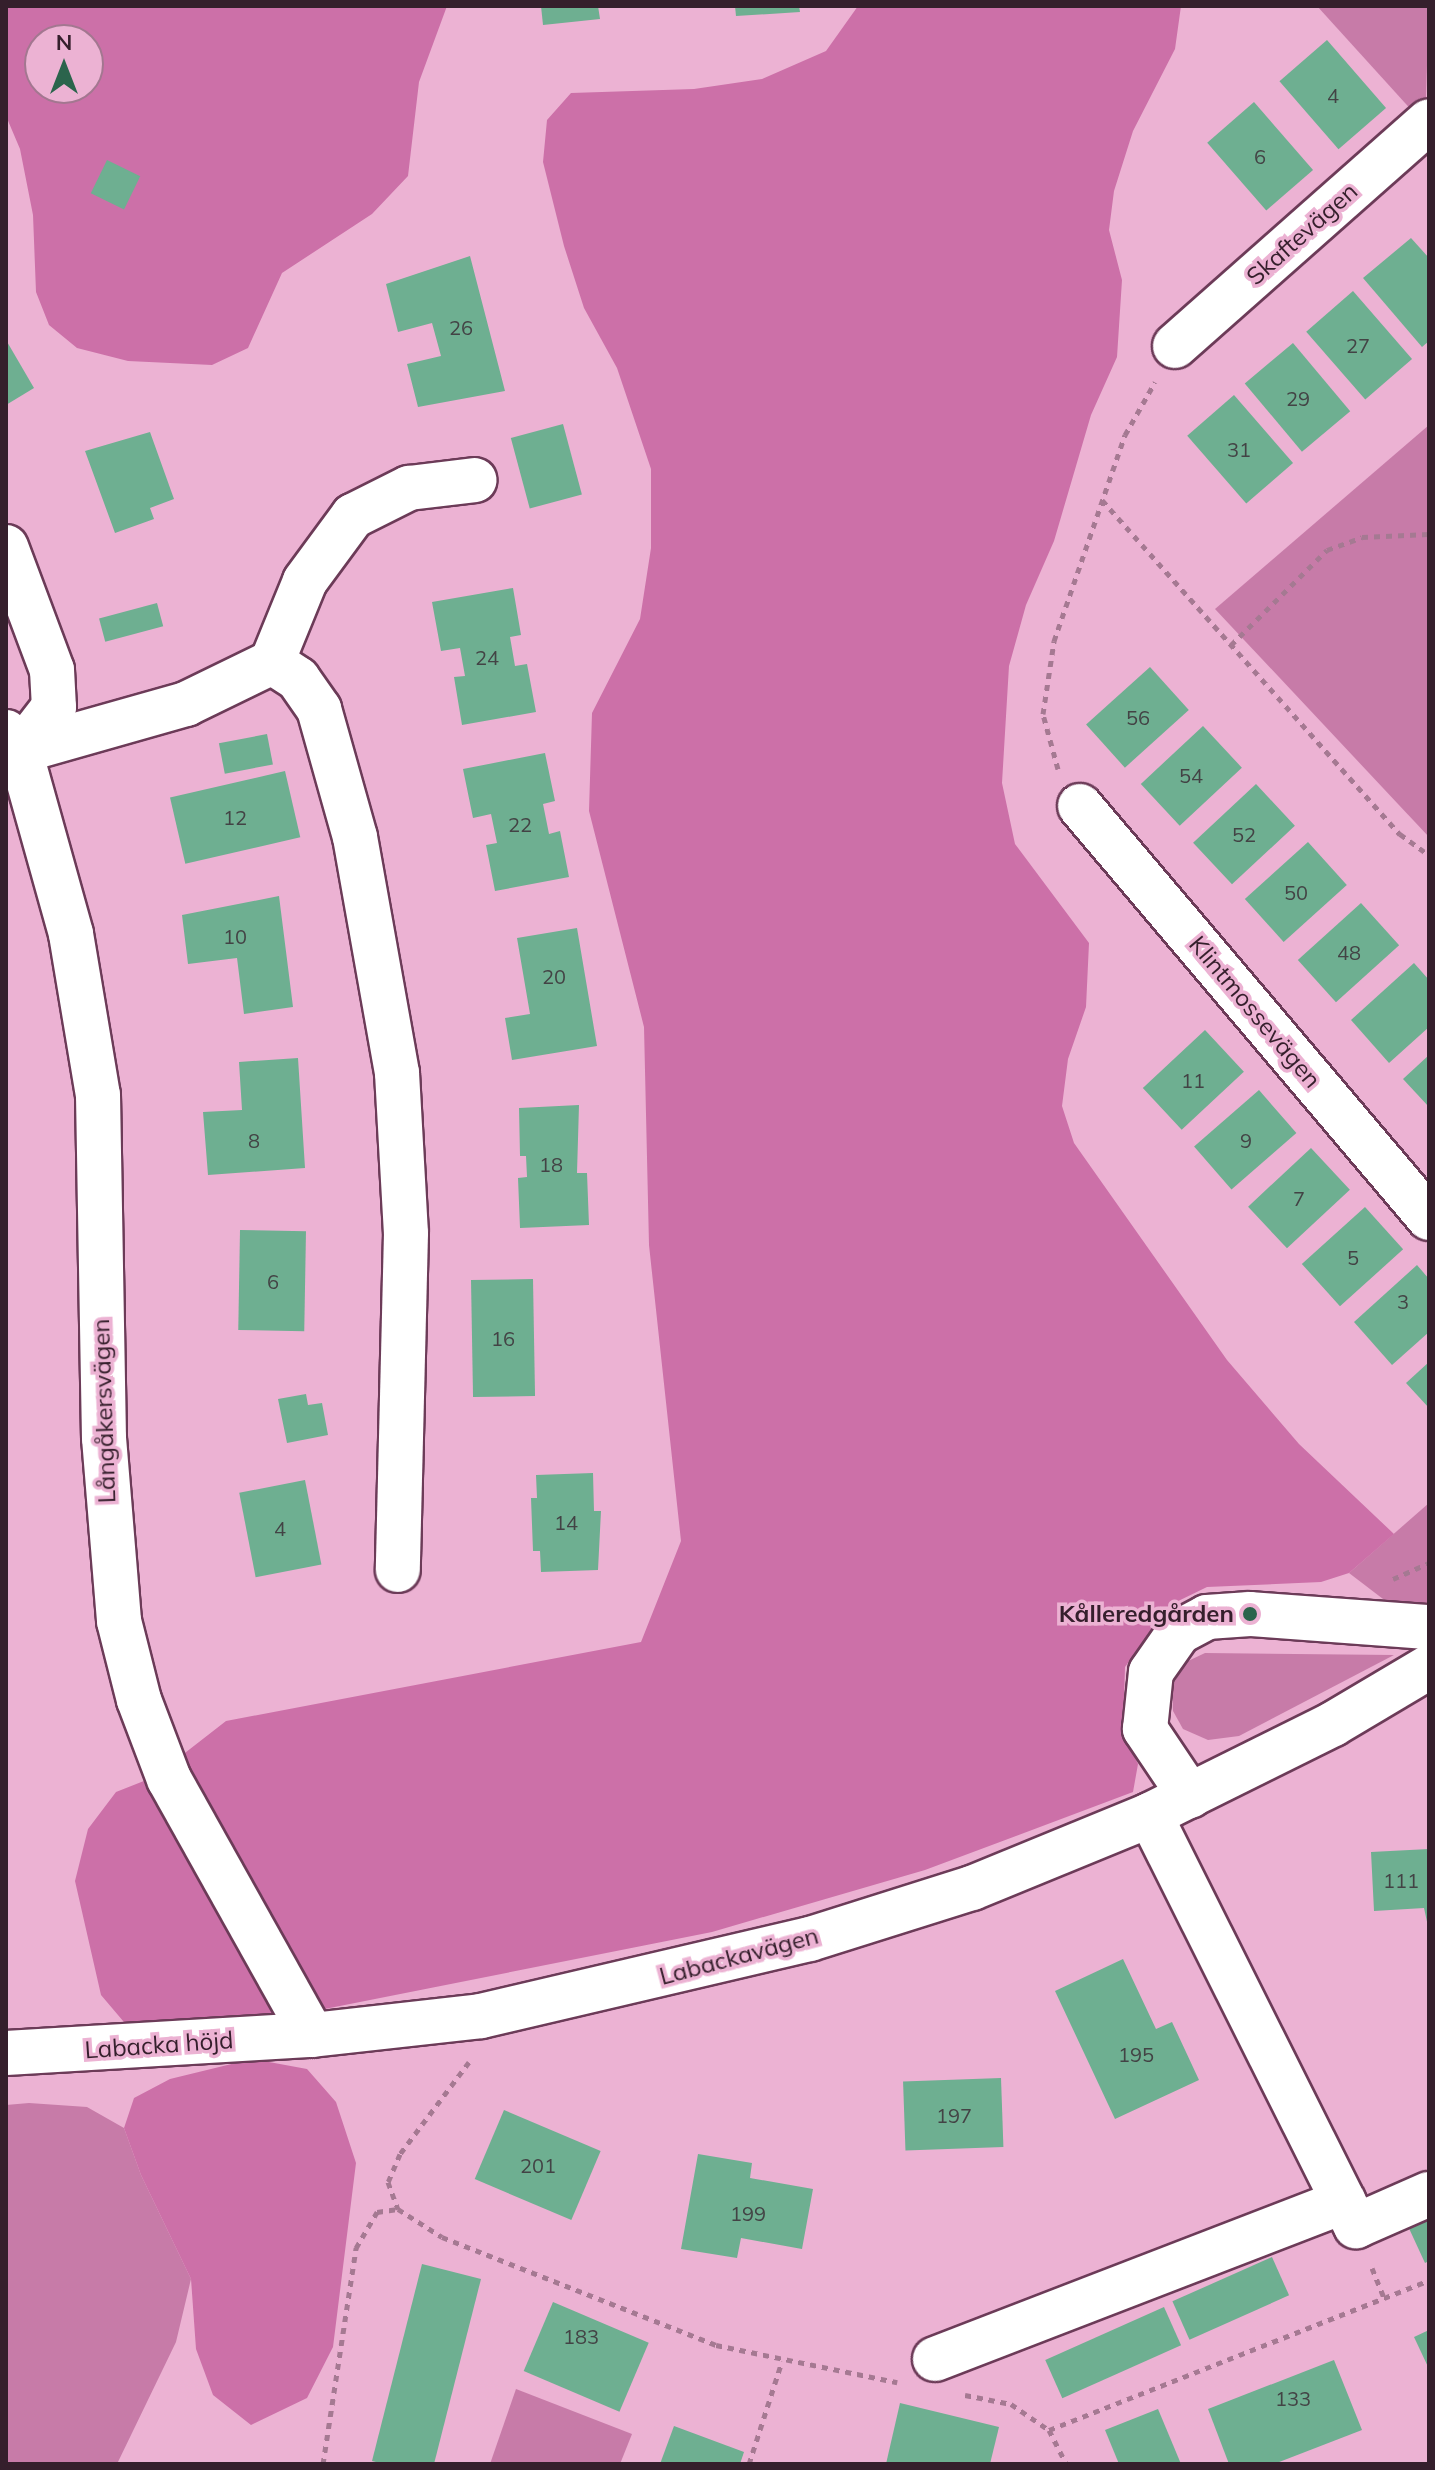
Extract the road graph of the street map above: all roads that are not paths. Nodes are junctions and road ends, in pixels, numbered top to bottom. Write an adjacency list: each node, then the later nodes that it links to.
1 (1429, 121): 2 (street, Skaftevägen)
2 (1175, 346)
3 (475, 480): 5 (street)
4 (6, 547): 6 (street)
5 (272, 662): 6 (street); 9 (street)
6 (13, 742): 14 (street, Långåkersvägen)
7 (1080, 806): 8 (street, Klintmossevägen)
8 (1429, 1218)
9 (398, 1570)
10 (1429, 1627): 12 (street)
11 (1429, 1667): 12 (street, Labackavägen)
12 (1190, 1796): 13 (street, Labackavägen)
13 (1150, 1815): 14 (street, Labackavägen); 17 (street)
14 (312, 2035): 15 (street, Labacka höjd)
15 (6, 2053)
16 (1429, 2194): 17 (street)
17 (1350, 2213): 18 (street)
18 (944, 2376)

